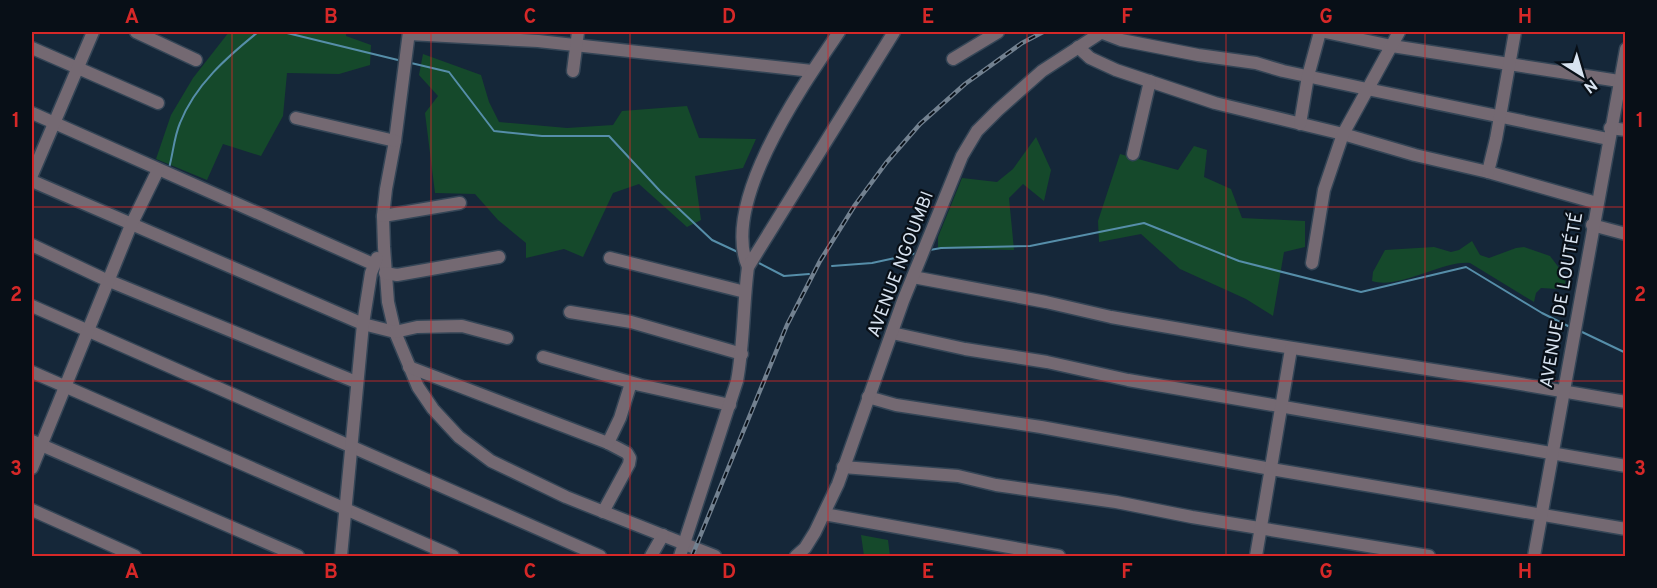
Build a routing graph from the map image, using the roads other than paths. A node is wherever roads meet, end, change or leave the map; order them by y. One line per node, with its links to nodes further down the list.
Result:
1 (93, 32): 20 (street)
2 (136, 32): 18 (street)
3 (578, 32): 12 (street)
4 (839, 32): 22 (street)
5 (894, 32): 54 (street)
6 (998, 32): 17 (street)
7 (1101, 32): 14 (street, AVENUE NGOUMBI); 23 (street)
8 (1322, 32): 13 (street); 23 (street)
9 (1399, 32): 13 (street)
10 (1515, 32): 19 (street)
11 (409, 33): 12 (street); 36 (street)
12 (576, 46): 21 (street); 22 (street)
13 (1392, 46): 19 (street); 26 (street)
14 (1078, 47): 25 (street); 56 (street, AVENUE NGOUMBI)
15 (32, 48): 20 (street)
16 (1626, 50): 24 (street, AVENUE DE LOUTÉTÉ)
17 (953, 59)
18 (196, 60)
19 (1509, 64): 24 (street); 29 (street)
20 (79, 68): 27 (street); 31 (street)
21 (573, 71)
22 (812, 71): 54 (street)
23 (1308, 76): 26 (street); 32 (street)
24 (1622, 77): 35 (street, AVENUE DE LOUTÉTÉ)
25 (1150, 81): 32 (street); 37 (street)
26 (1367, 89): 29 (street); 34 (street)
27 (158, 103)
28 (32, 113): 31 (street)
29 (1499, 115): 35 (street); 39 (street)
30 (296, 118): 36 (street)
31 (55, 124): 38 (street); 40 (street)
32 (1300, 124): 34 (street)
33 (1626, 130): 35 (street)
34 (1343, 134): 39 (street); 52 (street)
35 (1609, 134): 43 (street, AVENUE DE LOUTÉTÉ)
36 (396, 141): 44 (street)
37 (1132, 154)
38 (158, 170): 45 (street); 53 (street)
39 (1488, 172): 43 (street)
40 (32, 175)
41 (32, 181): 45 (street)
42 (460, 203): 44 (street)
43 (1597, 203): 46 (street, AVENUE DE LOUTÉTÉ)
44 (384, 216): 49 (street)
45 (131, 225): 57 (street); 61 (street)
46 (1592, 225): 47 (street); 74 (street, AVENUE DE LOUTÉTÉ)
47 (1626, 234)
48 (32, 244): 57 (street)
49 (384, 247): 53 (street); 55 (street)
50 (499, 257): 55 (street)
51 (610, 258): 58 (street)
52 (1312, 263)
53 (373, 264): 61 (street)
54 (748, 267): 58 (street)
55 (385, 273): 63 (street)
56 (913, 277): 64 (street, AVENUE NGOUMBI); 66 (street)
57 (109, 281): 62 (street); 71 (street)
58 (745, 292): 67 (street)
59 (32, 306): 62 (street)
60 (570, 312): 67 (street)
61 (363, 324): 63 (street); 71 (street)
62 (88, 331): 73 (street); 81 (street)
63 (395, 332): 65 (street); 69 (street)
64 (892, 333): 75 (street, AVENUE NGOUMBI); 78 (street)
65 (507, 338)
66 (1291, 349): 74 (street); 78 (street)
67 (742, 354): 77 (street)
68 (543, 357): 72 (street)
69 (409, 367): 80 (street); 89 (street)
70 (32, 372): 73 (street)
71 (356, 382): 81 (street)
72 (631, 383): 77 (street); 80 (street)
73 (65, 387): 79 (street); 87 (street)
74 (1562, 392): 76 (street); 82 (street, AVENUE DE LOUTÉTÉ)
75 (868, 397): 84 (street, AVENUE NGOUMBI); 86 (street)
76 (1626, 402)
77 (730, 405): 95 (street)
78 (1281, 407): 82 (street); 86 (street)
79 (37, 443): 85 (street); 97 (street)
80 (608, 443): 89 (street)
81 (352, 446): 87 (street); 100 (street)
82 (1552, 453): 83 (street); 91 (street, AVENUE DE LOUTÉTÉ)
83 (1626, 466)
84 (843, 467): 90 (street, AVENUE NGOUMBI); 92 (street)
85 (32, 468)
86 (1271, 470): 91 (street); 92 (street)
87 (345, 509): 98 (street); 99 (street)
88 (32, 510): 96 (street)
89 (603, 512): 94 (street)
90 (824, 514): 103 (street, AVENUE NGOUMBI); 104 (street)
91 (1542, 514): 93 (street); 107 (street, AVENUE DE LOUTÉTÉ)
92 (1261, 528): 105 (street); 106 (street)
93 (1626, 529)
94 (663, 535): 95 (street); 101 (street)
95 (701, 552): 102 (street)
96 (135, 556)
97 (298, 556)
98 (340, 556)
99 (453, 556)
100 (600, 556)
101 (651, 556)
102 (680, 556)
103 (796, 556)
104 (1059, 556)
105 (1256, 556)
106 (1429, 556)
107 (1534, 556)

